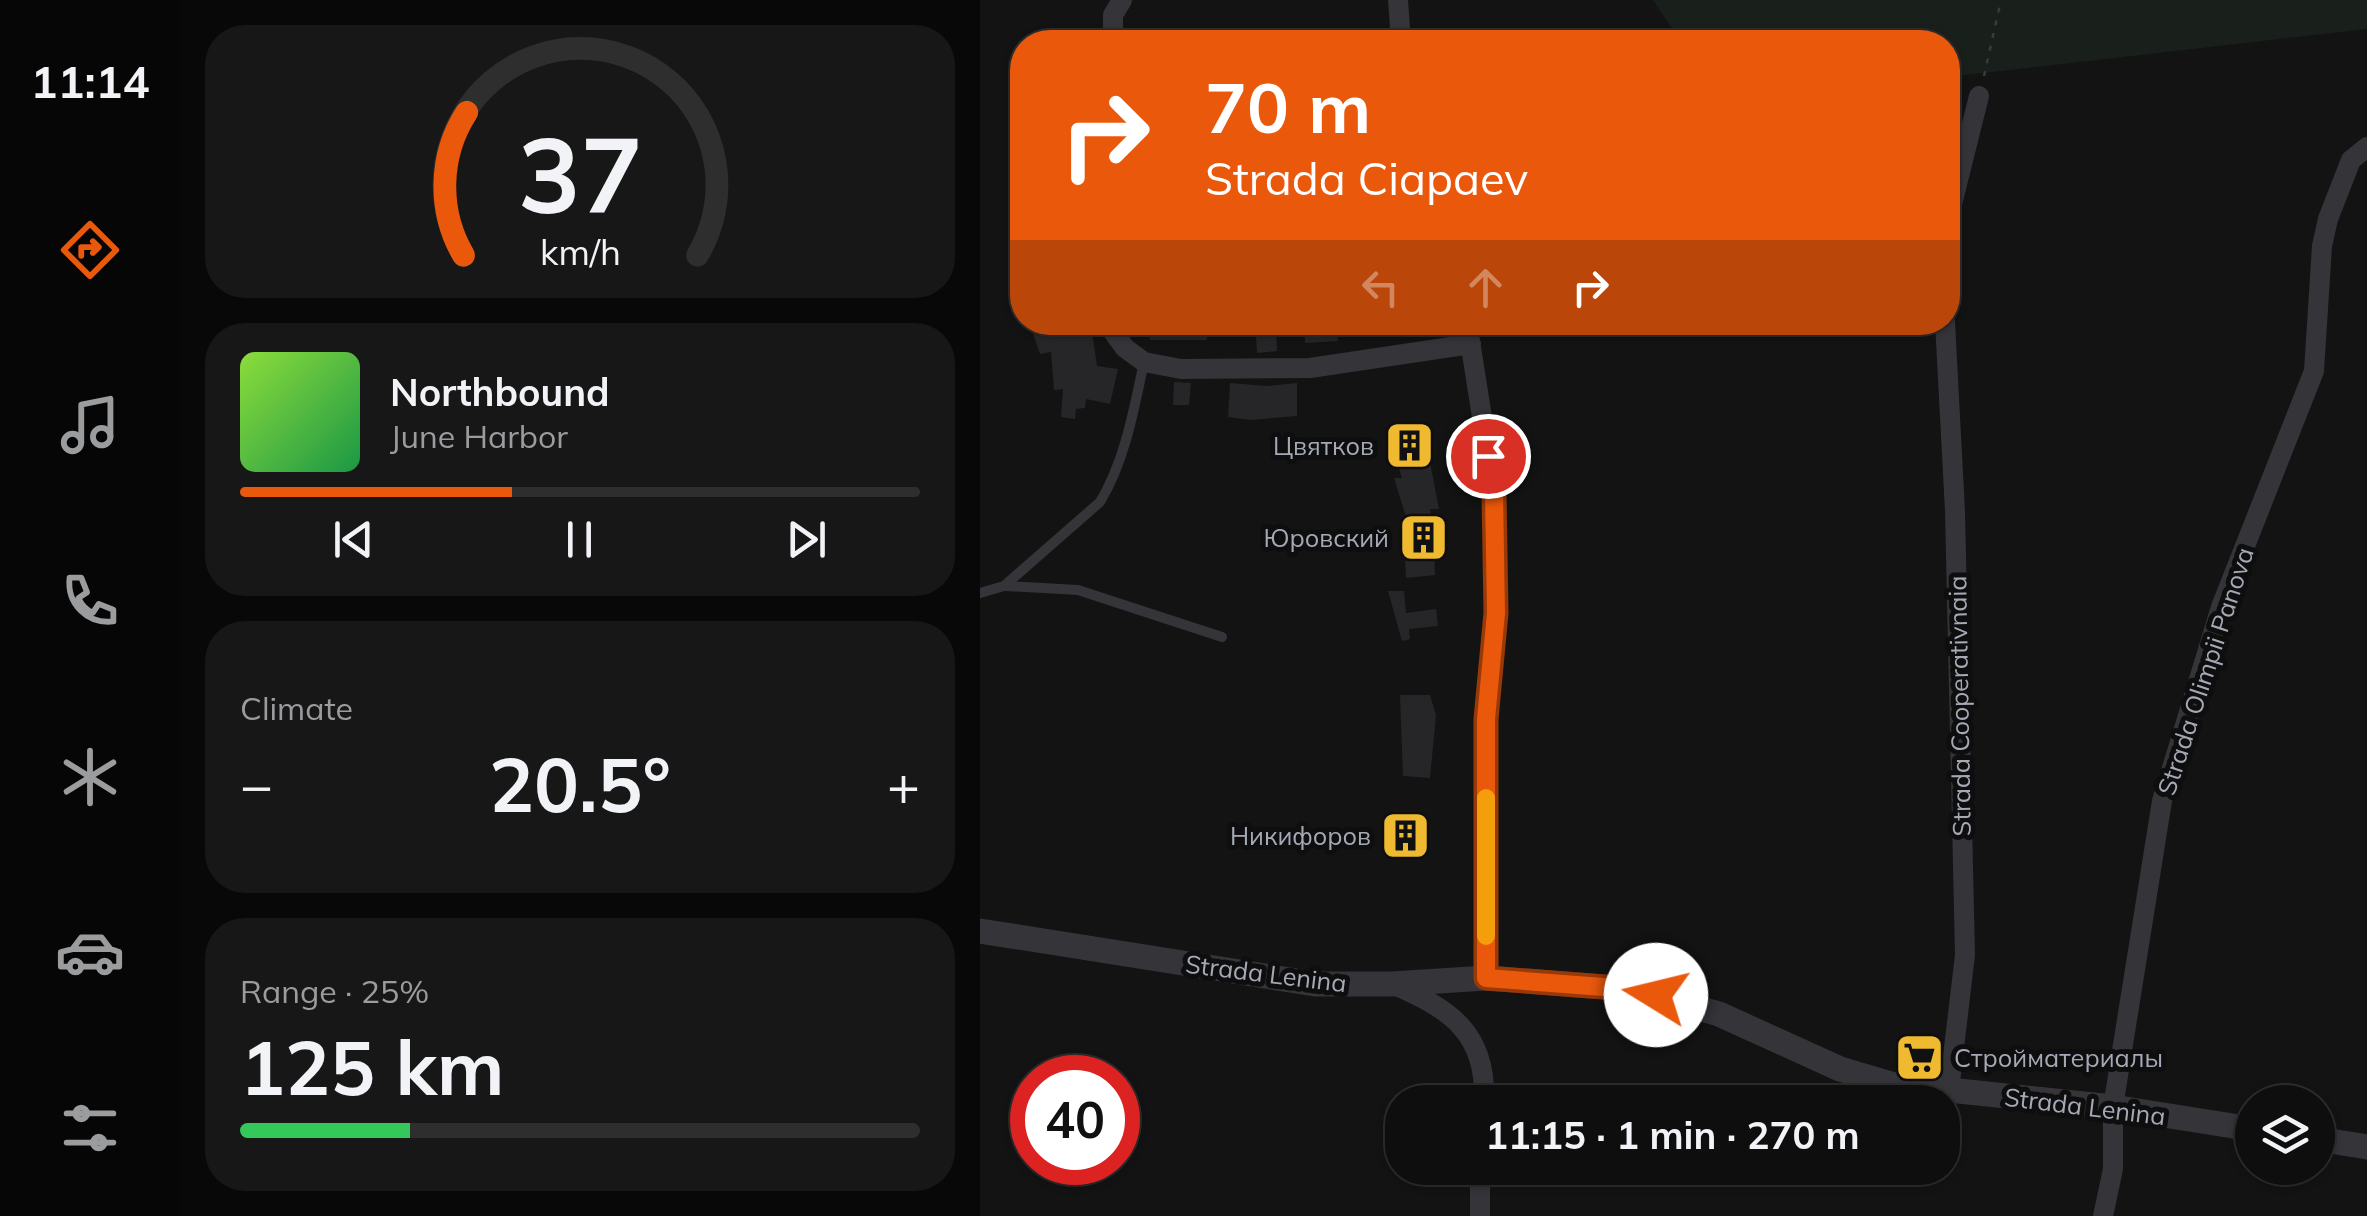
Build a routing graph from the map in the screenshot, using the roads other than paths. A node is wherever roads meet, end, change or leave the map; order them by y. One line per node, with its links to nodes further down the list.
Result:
1 (1398, 0): 2 (street)
2 (1400, 30)
3 (1979, 96): 5 (street)
4 (2367, 147): 21 (street, Strada Olimpii Panova)
5 (1960, 172)
6 (1116, 335): 10 (street)
7 (1470, 335): 9 (street)
8 (1946, 335): 19 (street, Strada Cooperativnaia)
9 (1472, 344): 10 (street); 15 (street)
10 (1144, 362): 11 (lane)
11 (1004, 586): 12 (lane); 13 (lane)
12 (980, 593)
13 (1222, 637)
14 (980, 931): 16 (street, Strada Lenina)
15 (1486, 978): 16 (street, Strada Lenina); 18 (street, Strada Lenina)
16 (1392, 984): 17 (street)
17 (1482, 1085)
18 (1896, 1085)
19 (1950, 1085)
20 (1960, 1091): 21 (street, Strada Lenina)
21 (2112, 1107): 22 (street, Strada Lenina); 27 (street, Strada Olimpii Panova)
22 (2235, 1126)
23 (2335, 1142): 24 (street)
24 (2367, 1147)
25 (1480, 1185): 26 (street)
26 (1480, 1216)
27 (2103, 1216)

